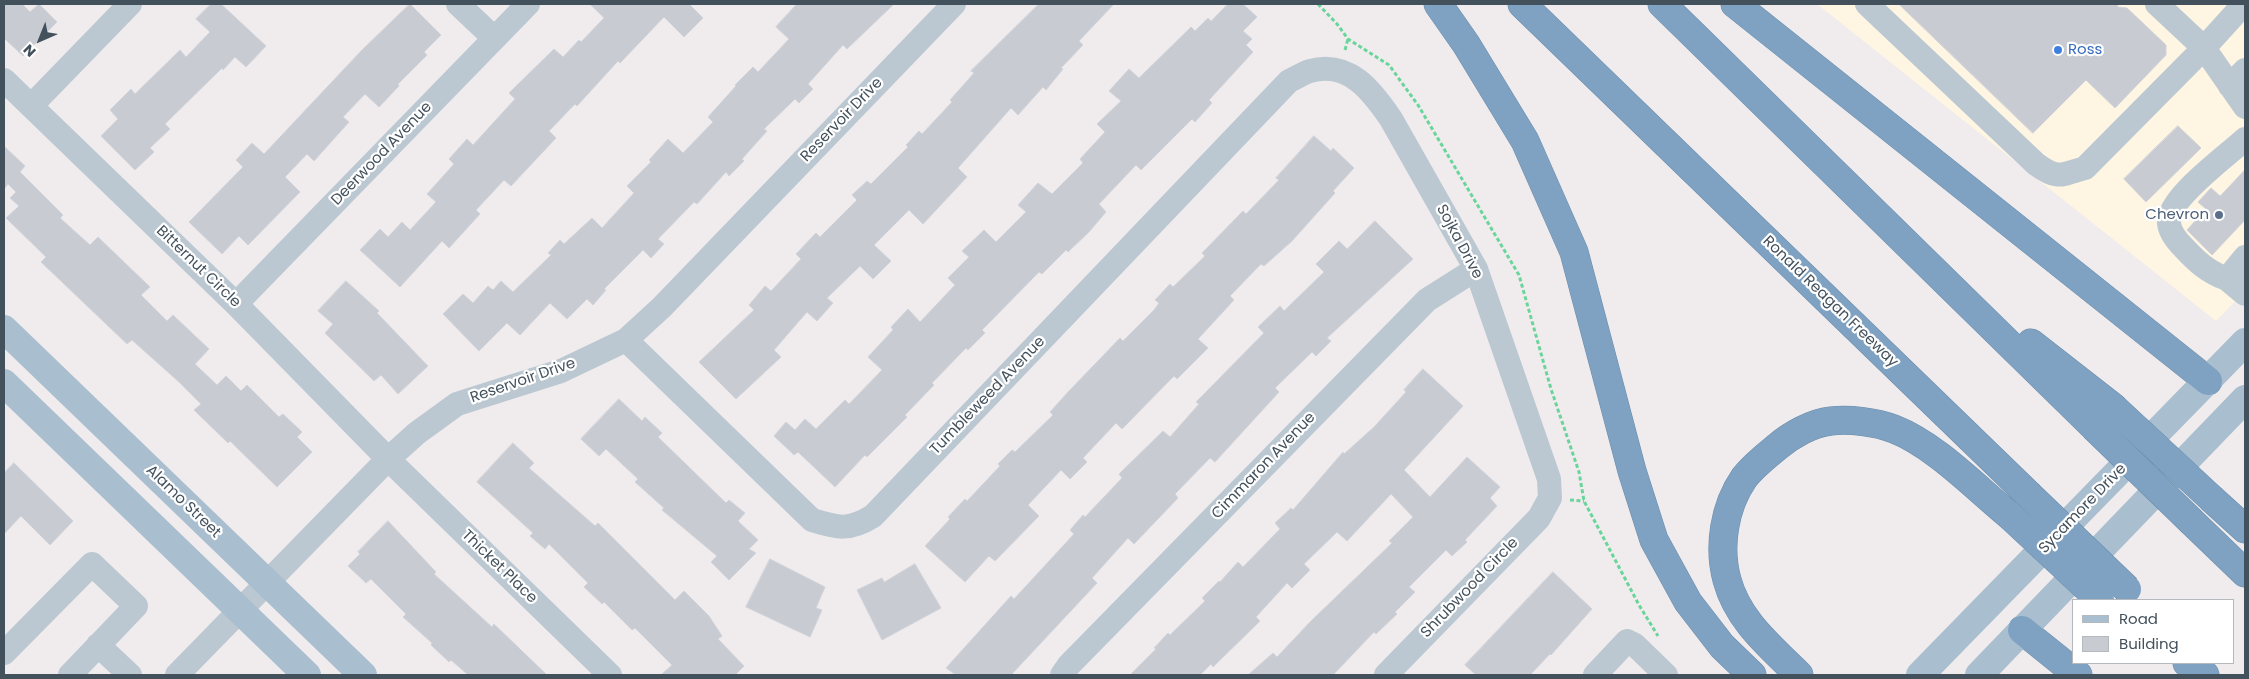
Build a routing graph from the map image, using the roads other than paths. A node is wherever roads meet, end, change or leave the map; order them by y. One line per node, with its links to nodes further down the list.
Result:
1 (130, 4): 17 (street)
2 (458, 4): 12 (street)
3 (528, 4): 12 (street, Deerwood Avenue)
4 (954, 4): 27 (street, Reservoir Drive)
5 (1438, 4): 55 (highway)
6 (1522, 4): 37 (highway, Ronald Reagan Freeway, bridge)
7 (1662, 4): 21 (highway)
8 (1735, 4): 29 (highway)
9 (1867, 4): 13 (street)
10 (2157, 4): 13 (street)
11 (2244, 4): 13 (street)
12 (494, 38): 25 (street, Deerwood Avenue)
13 (2204, 48): 15 (street)
14 (1340, 70): 22 (street, Sojka Drive); 27 (street, Tumbleweed Avenue)
15 (2238, 78): 18 (street)
16 (4, 80): 17 (street, Bitternut Circle)
17 (31, 106): 25 (street, Bitternut Circle)
18 (2245, 107)
19 (2242, 150): 23 (street)
20 (2245, 257): 23 (street)
21 (1933, 268): 34 (highway, bridge); 35 (highway, bridge)
22 (1476, 269): 33 (street, Sojka Drive); 51 (street, Cimmaron Avenue)
23 (2227, 278): 24 (street)
24 (2245, 294)
25 (236, 304): 32 (street, Bitternut Circle)
26 (4, 329): 36 (main road, Alamo Street)
27 (626, 340): 32 (street, Reservoir Drive)
28 (2245, 342): 29 (main road, Sycamore Drive)
29 (2208, 381): 57 (main road, Sycamore Drive)
30 (4, 383): 39 (main road)
31 (2245, 399): 40 (main road)
32 (388, 459): 36 (street, Reservoir Drive); 50 (street, Thicket Place)
33 (1550, 498): 52 (street, Shrubwood Circle)
34 (2245, 529)
35 (2245, 572)
36 (268, 583): 39 (street, Reservoir Drive); 49 (main road, Alamo Street)
37 (2132, 595)
38 (2099, 599): 56 (highway, bridge)
39 (240, 611): 47 (street, Reservoir Drive); 48 (main road)
40 (2022, 630): 58 (main road); 59 (highway)
41 (98, 645): 42 (street); 45 (street); 46 (street)
42 (4, 653)
43 (2188, 664): 60 (highway)
44 (2204, 664): 61 (highway)
45 (70, 675)
46 (130, 675)
47 (177, 675)
48 (307, 675)
49 (363, 675)
50 (610, 675)
51 (1062, 675)
52 (1386, 675)
53 (1595, 675): 54 (street)
54 (1666, 675)
55 (1752, 675)
56 (1799, 675)
57 (1920, 675)
58 (1980, 675)
59 (2078, 675)
60 (2205, 675)
61 (2216, 675)

